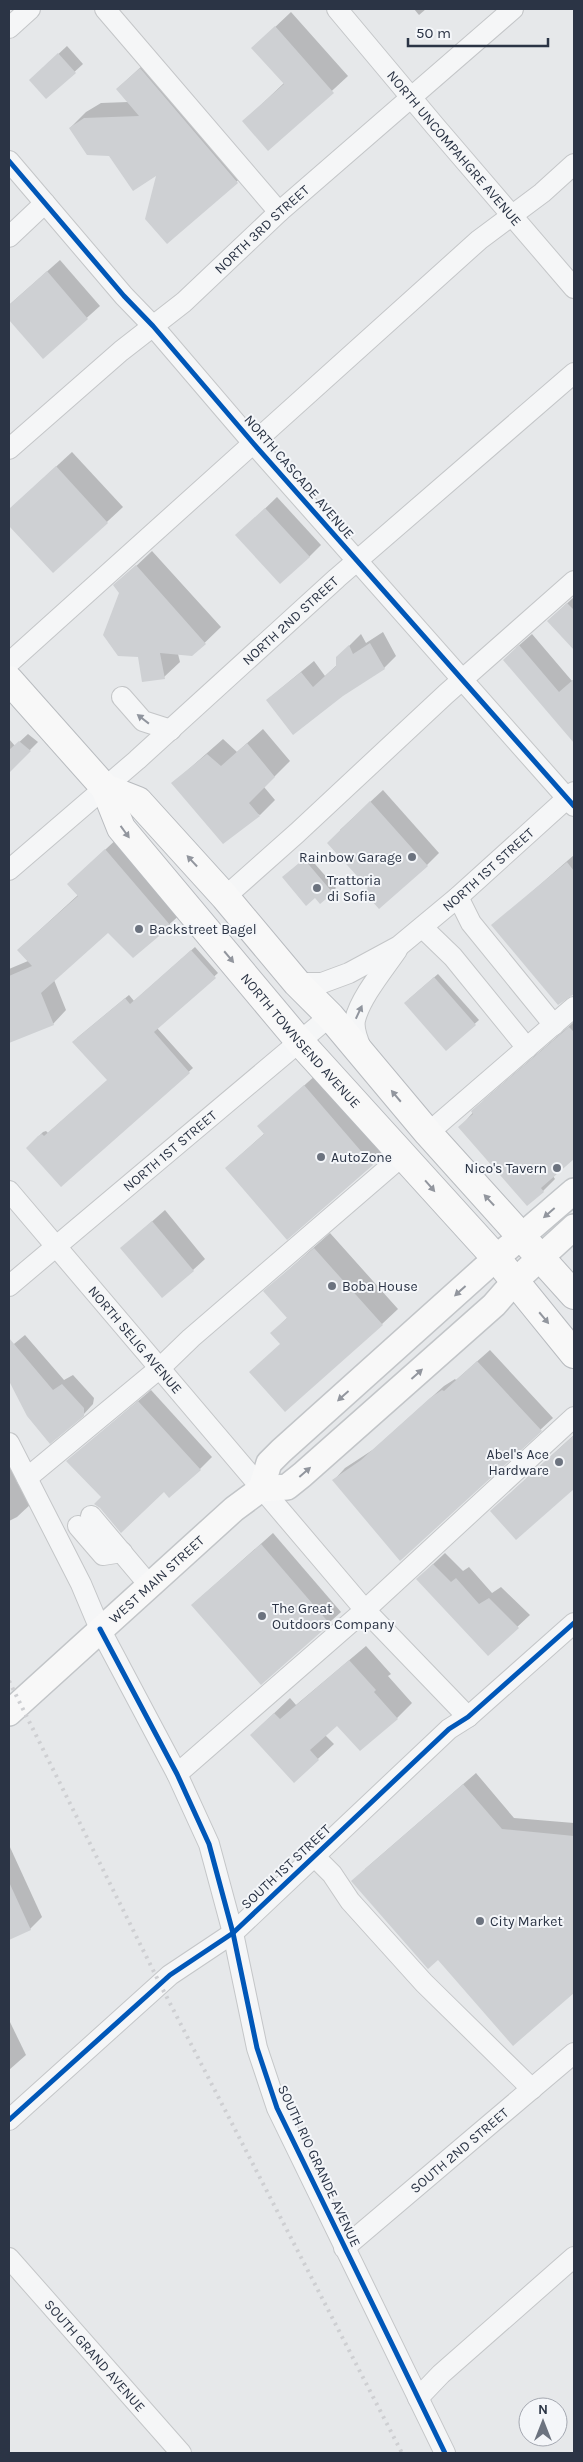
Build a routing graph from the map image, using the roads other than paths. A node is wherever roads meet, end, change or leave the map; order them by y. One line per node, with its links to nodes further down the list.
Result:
1 (30, 9): 5 (street)
2 (105, 9): 10 (street)
3 (338, 9): 6 (street, NORTH UNCOMPAHGRE AVENUE)
4 (513, 9): 6 (street, NORTH 3RD STREET)
5 (9, 28)
6 (412, 97): 10 (street, NORTH 3RD STREET); 11 (street, NORTH UNCOMPAHGRE AVENUE)
7 (9, 161): 9 (street, NORTH CASCADE AVENUE)
8 (574, 164): 11 (street)
9 (45, 203): 12 (street); 14 (street, NORTH CASCADE AVENUE)
10 (279, 212): 14 (street, NORTH 3RD STREET)
11 (512, 217): 13 (street, NORTH UNCOMPAHGRE AVENUE); 16 (street)
12 (9, 237)
13 (574, 288)
14 (153, 326): 16 (street, NORTH CASCADE AVENUE); 17 (street, NORTH 3RD STREET)
15 (574, 373): 18 (street, NORTH 2ND STREET)
16 (253, 443): 18 (street, NORTH CASCADE AVENUE); 20 (street)
17 (9, 449)
18 (358, 561): 22 (street, NORTH CASCADE AVENUE); 24 (street, NORTH 2ND STREET)
19 (574, 582): 22 (street)
20 (9, 662)
21 (9, 680): 25 (highway, NORTH TOWNSEND AVENUE)
22 (462, 680): 26 (street, NORTH CASCADE AVENUE); 28 (street)
23 (122, 696): 24 (street, one-way to 23)
24 (171, 730): 25 (street, NORTH 2ND STREET)
25 (105, 788): 27 (street, NORTH 2ND STREET); 28 (highway, NORTH TOWNSEND AVENUE, one-way to 25); 36 (highway, NORTH TOWNSEND AVENUE, one-way to 36)
26 (572, 799): 29 (street, NORTH 1ST STREET)
27 (9, 870)
28 (225, 896): 32 (highway, NORTH TOWNSEND AVENUE)
29 (458, 897): 30 (street, NORTH 1ST STREET); 35 (street)
30 (423, 928): 31 (street, NORTH 1ST STREET); 37 (street)
31 (399, 946): 32 (street, NORTH 1ST STREET); 38 (street, NORTH 1ST STREET, one-way to 31)
32 (297, 983): 34 (highway, NORTH TOWNSEND AVENUE)
33 (574, 1007): 35 (street)
34 (330, 1016): 36 (street, NORTH 1ST STREET); 38 (highway, NORTH TOWNSEND AVENUE)
35 (554, 1025): 37 (street)
36 (300, 1042): 40 (highway, NORTH TOWNSEND AVENUE); 45 (street, NORTH 1ST STREET)
37 (527, 1048): 39 (street)
38 (365, 1058): 39 (highway, NORTH TOWNSEND AVENUE, one-way to 38)
39 (428, 1133): 44 (highway, NORTH TOWNSEND AVENUE, one-way to 39)
40 (402, 1154): 47 (highway, NORTH TOWNSEND AVENUE, one-way to 47); 52 (street)
41 (9, 1190): 45 (street, NORTH SELIG AVENUE)
42 (574, 1191): 44 (main road, one-way to 44)
43 (574, 1227): 46 (main road)
44 (522, 1235): 46 (highway, NORTH TOWNSEND AVENUE); 47 (main road)
45 (57, 1245): 49 (street, NORTH 1ST STREET); 52 (street, NORTH SELIG AVENUE)
46 (540, 1256): 48 (main road); 50 (highway, NORTH TOWNSEND AVENUE)
47 (496, 1258): 48 (highway, NORTH TOWNSEND AVENUE); 56 (main road, one-way to 56)
48 (515, 1281): 51 (highway, NORTH TOWNSEND AVENUE, one-way to 51); 56 (main road, one-way to 48)
49 (9, 1286)
50 (574, 1295)
51 (574, 1354)
52 (160, 1367): 55 (street); 56 (street, NORTH SELIG AVENUE)
53 (574, 1417): 59 (street)
54 (9, 1443): 55 (street, SOUTH RIO GRANDE AVENUE)
55 (28, 1478): 57 (street, SOUTH RIO GRANDE AVENUE)
56 (261, 1489): 58 (main road, WEST MAIN STREET); 59 (street, NORTH SELIG AVENUE)
57 (56, 1535): 58 (street); 61 (street, SOUTH RIO GRANDE AVENUE)
58 (150, 1586): 61 (main road, WEST MAIN STREET)
59 (365, 1610): 63 (street, NORTH SELIG AVENUE); 64 (street)
60 (574, 1623): 63 (street, SOUTH 1ST STREET)
61 (100, 1629): 62 (main road, WEST MAIN STREET); 64 (street, SOUTH RIO GRANDE AVENUE)
62 (9, 1712)
63 (468, 1717): 65 (street, SOUTH 1ST STREET)
64 (177, 1774): 66 (street, SOUTH RIO GRANDE AVENUE)
65 (314, 1856): 66 (street, SOUTH 1ST STREET); 68 (street)
66 (233, 1932): 69 (street, SOUTH 1ST STREET); 70 (street, SOUTH RIO GRANDE AVENUE)
67 (574, 2053): 68 (street, SOUTH 2ND STREET)
68 (532, 2089): 70 (street, SOUTH 2ND STREET)
69 (10, 2117)
70 (344, 2248): 73 (street, SOUTH RIO GRANDE AVENUE)
71 (574, 2257): 73 (street)
72 (9, 2258): 74 (street, SOUTH GRAND AVENUE)
73 (418, 2398): 75 (street, SOUTH RIO GRANDE AVENUE)
74 (181, 2453)
75 (445, 2453)

